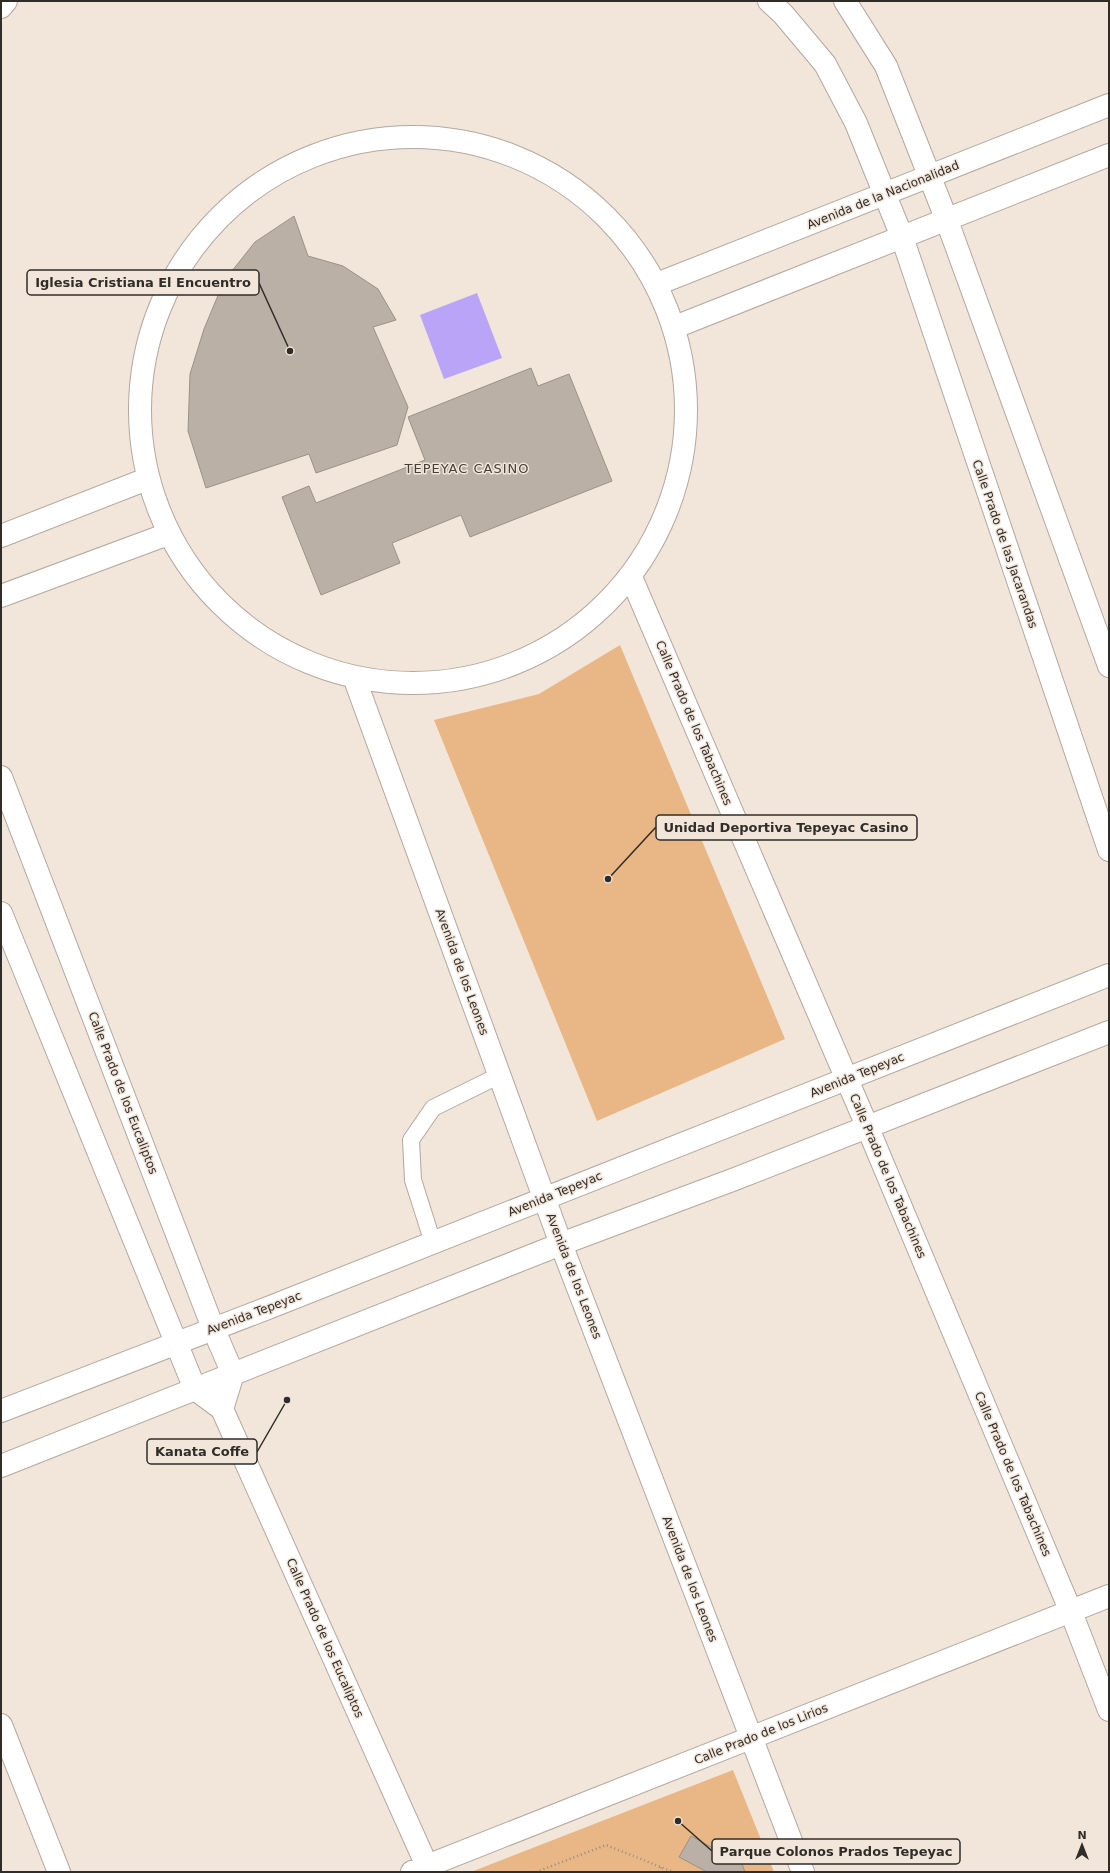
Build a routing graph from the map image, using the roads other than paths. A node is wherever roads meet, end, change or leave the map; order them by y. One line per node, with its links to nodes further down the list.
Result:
1 (6, 1): 4 (street)
2 (769, 1): 8 (street, Calle Prado de las Jacarandas)
3 (845, 1): 7 (street)
4 (1, 7)
5 (1109, 106): 7 (street, Avenida de la Nacionalidad)
6 (1109, 155): 9 (street)
7 (929, 176): 8 (street, Avenida de la Nacionalidad); 9 (street)
8 (885, 194): 10 (street, Calle Prado de las Jacarandas); 11 (street, Avenida de la Nacionalidad)
9 (946, 218): 10 (street); 18 (street)
10 (902, 237): 12 (street); 21 (street, Calle Prado de las Jacarandas)
11 (656, 284): 12 (street); 13 (street)
12 (675, 327): 16 (street)
13 (147, 479): 14 (street); 15 (street)
14 (168, 534): 17 (street); 19 (street)
15 (1, 536)
16 (631, 577): 19 (street); 26 (street, Calle Prado de los Tabachines)
17 (1, 596)
18 (1109, 666)
19 (354, 677): 25 (street, Avenida de los Leones)
20 (1, 776): 31 (street, Calle Prado de los Eucaliptos)
21 (1109, 850)
22 (1, 913): 32 (street)
23 (1109, 975): 26 (street, Avenida Tepeyac)
24 (1109, 1032): 27 (street)
25 (500, 1075): 28 (street, Avenida de los Leones); 29 (lane)
26 (847, 1078): 27 (street, Calle Prado de los Tabachines); 28 (street, Avenida Tepeyac)
27 (867, 1126): 30 (street); 39 (street, Calle Prado de los Tabachines)
28 (545, 1198): 29 (street, Avenida Tepeyac); 30 (street, Avenida de los Leones)
29 (433, 1243): 31 (street, Avenida Tepeyac)
30 (561, 1244): 33 (street); 42 (street, Avenida de los Leones)
31 (213, 1328): 32 (street, Avenida Tepeyac); 33 (street, Calle Prado de los Eucaliptos)
32 (177, 1343): 34 (street); 36 (street, Avenida Tepeyac)
33 (233, 1374): 34 (street); 35 (street)
34 (195, 1389): 35 (street, Calle Prado de los Eucaliptos); 37 (street)
35 (222, 1410): 43 (street, Calle Prado de los Eucaliptos)
36 (1, 1411)
37 (1, 1466)
38 (1109, 1596): 39 (street, Calle Prado de los Lirios)
39 (1071, 1612): 40 (street, Calle Prado de los Tabachines); 42 (street, Calle Prado de los Lirios)
40 (1109, 1710)
41 (1, 1725): 44 (street)
42 (751, 1738): 43 (street, Calle Prado de los Lirios); 45 (street, Avenida de los Leones)
43 (420, 1869)
44 (59, 1872)
45 (803, 1872)

